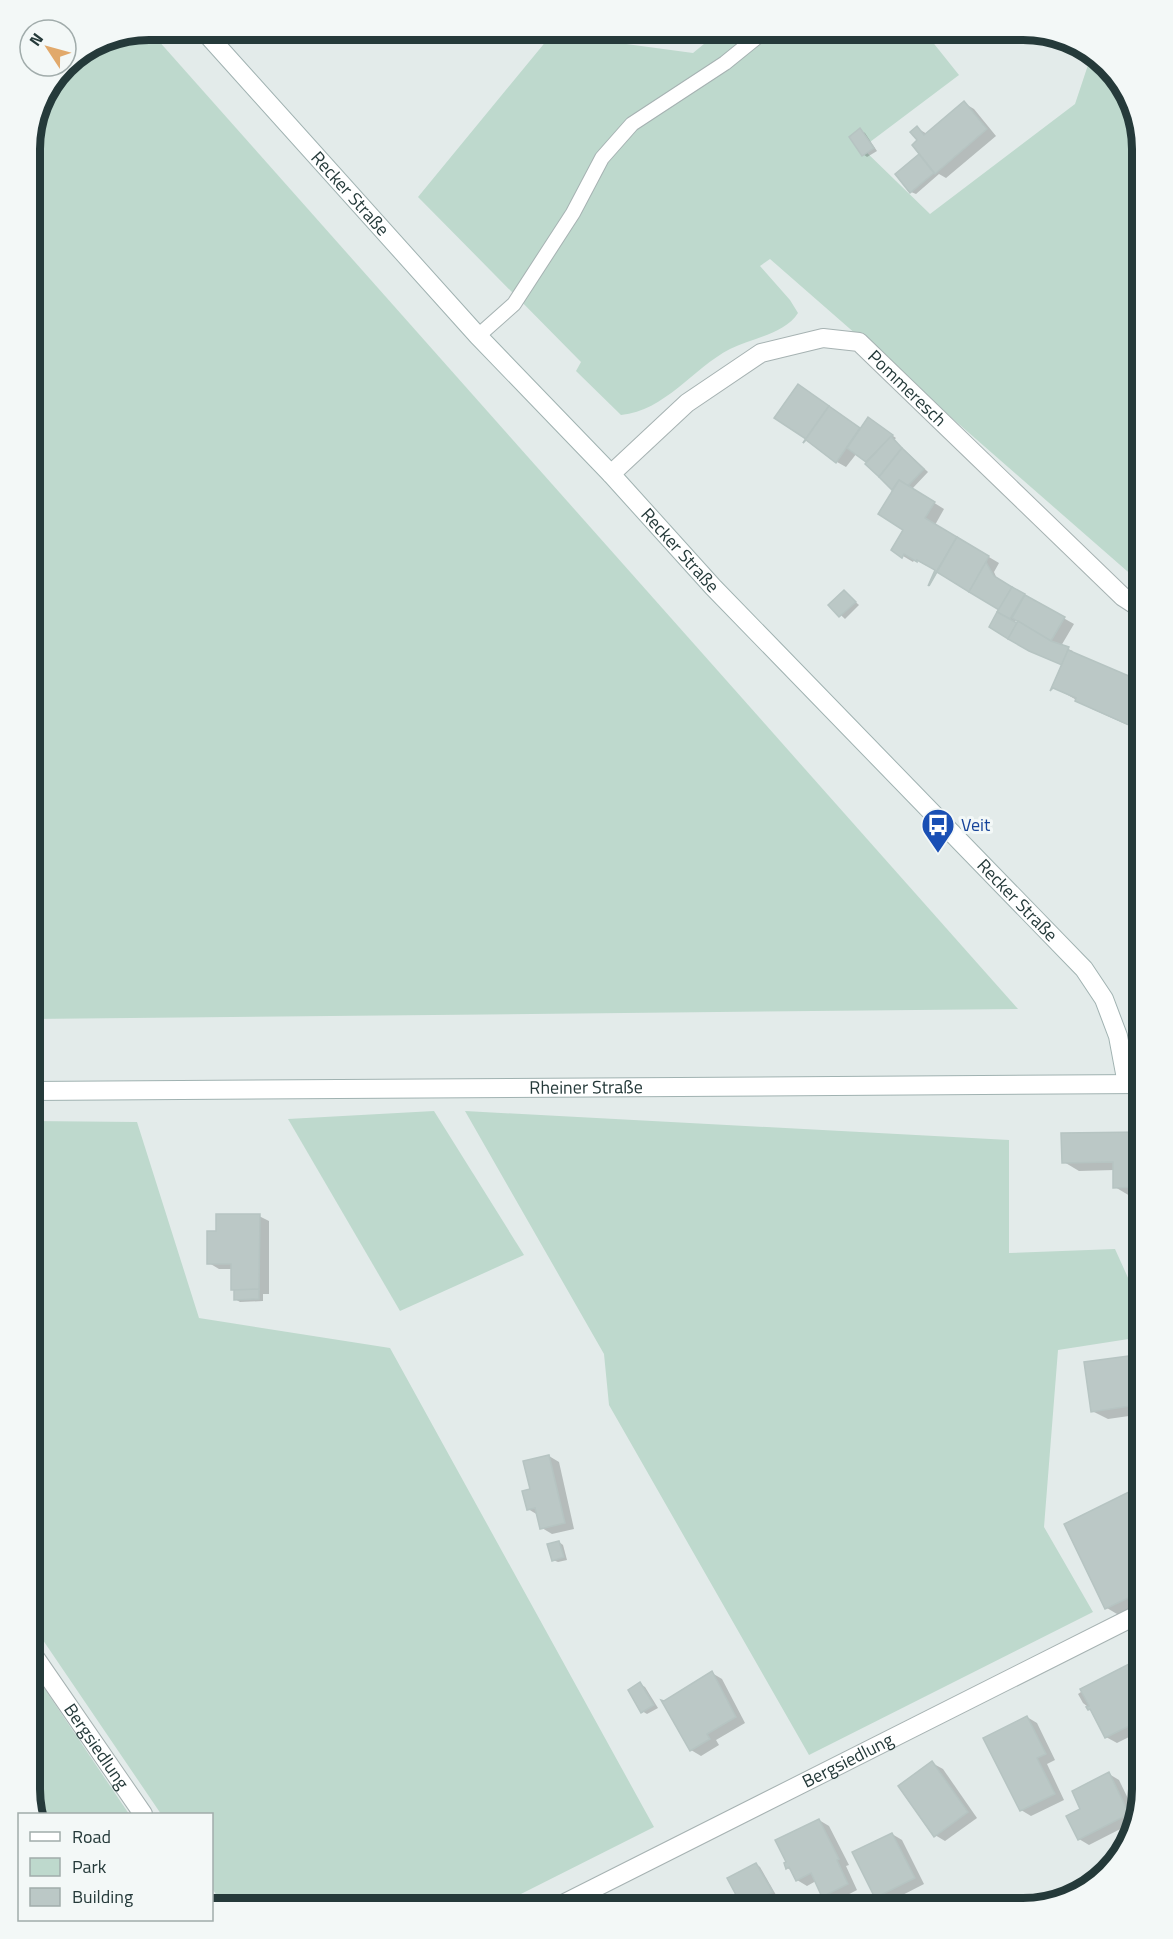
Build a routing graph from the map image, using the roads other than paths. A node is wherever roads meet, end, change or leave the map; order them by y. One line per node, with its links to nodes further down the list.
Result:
1 (212, 40): 3 (main road, Recker Straße)
2 (753, 41): 3 (lane)
3 (478, 336): 4 (main road, Recker Straße)
4 (611, 474): 5 (main road, Pommeresch); 6 (main road, Recker Straße)
5 (1132, 603)
6 (1132, 1076)
7 (1132, 1084): 8 (main road, Rheiner Straße)
8 (40, 1091)
9 (1132, 1618): 12 (main road, Bergsiedlung)
10 (40, 1665): 11 (main road, Bergsiedlung)
11 (142, 1813)
12 (575, 1898)

